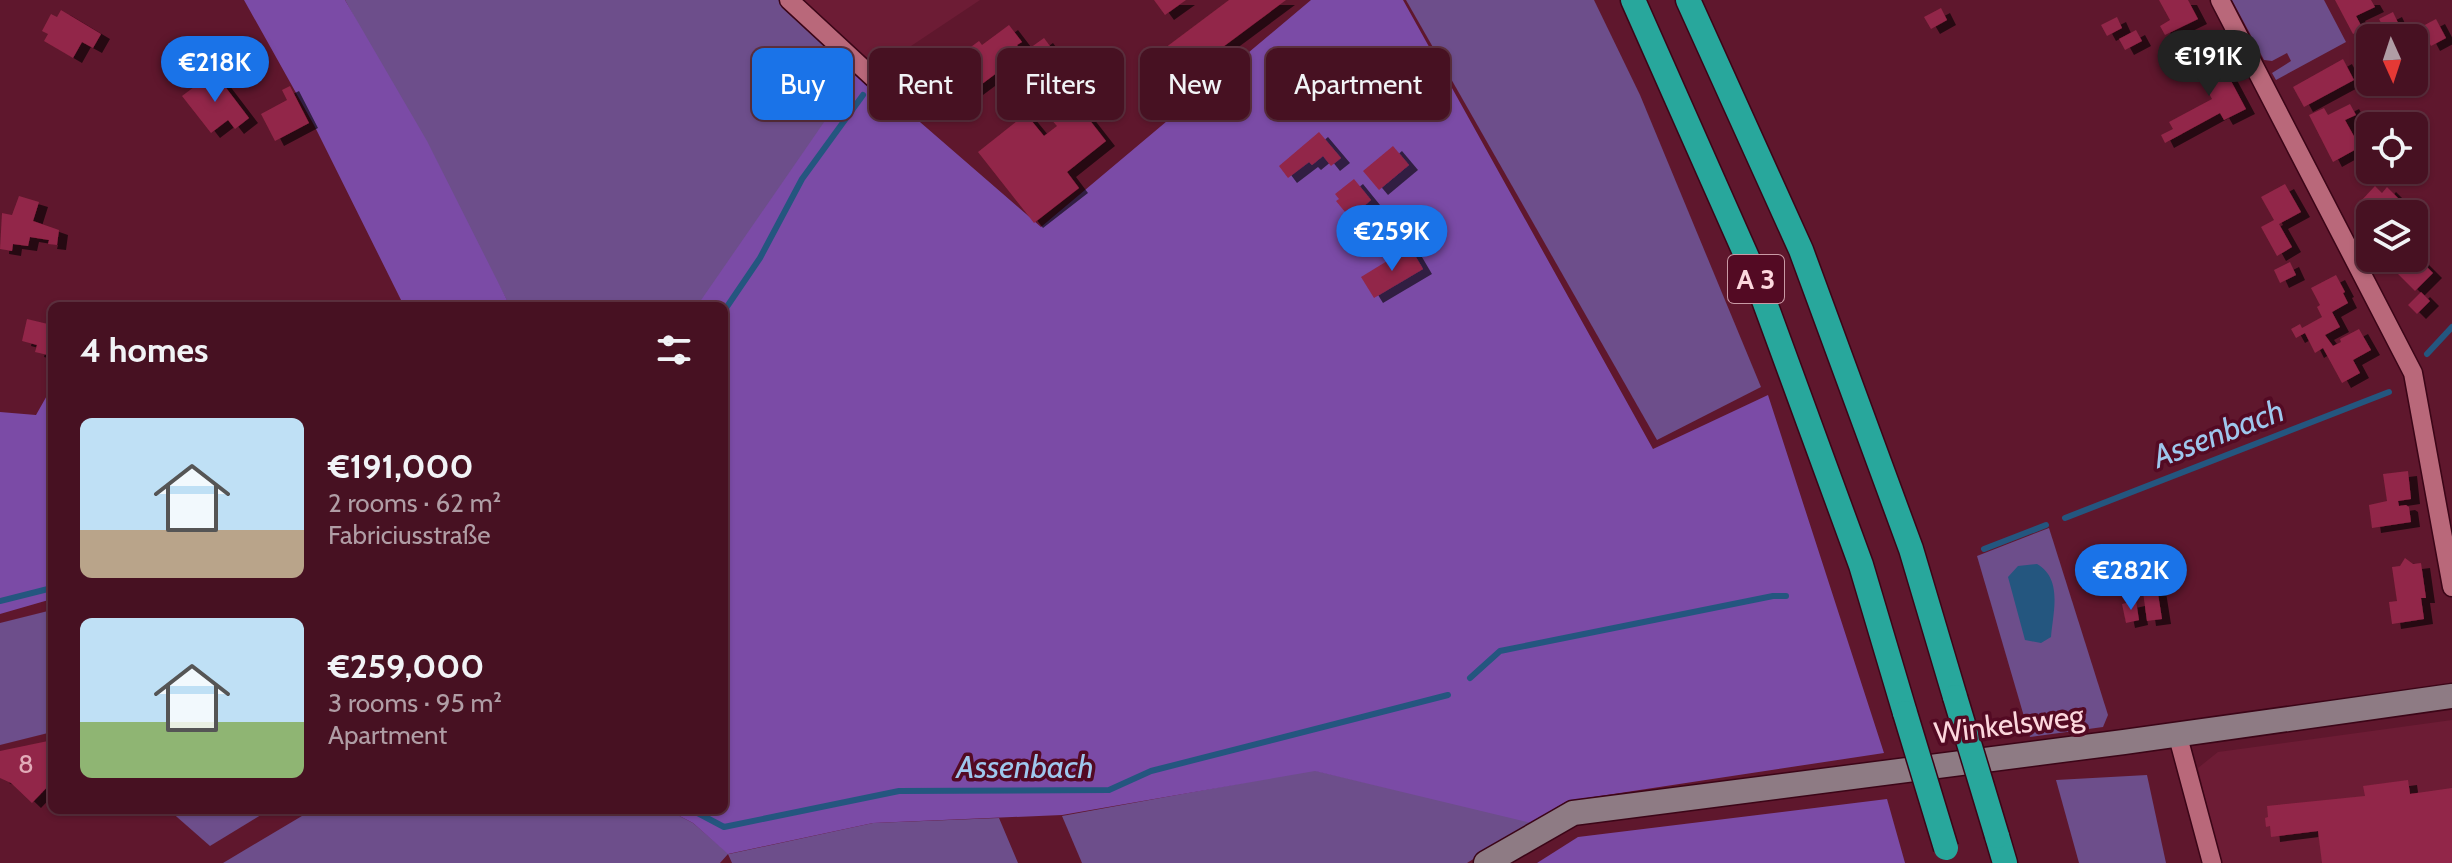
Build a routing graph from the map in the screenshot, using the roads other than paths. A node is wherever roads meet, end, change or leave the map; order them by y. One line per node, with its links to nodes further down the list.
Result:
1 (789, 0): 5 (street)
2 (1633, 0): 10 (highway, A 3, bridge)
3 (1688, 0): 12 (highway, A 3, bridge)
4 (2220, 0): 6 (street)
5 (869, 74)
6 (2443, 495): 7 (street)
7 (2452, 587)
8 (2452, 696): 9 (street, Winkelsweg)
9 (2177, 733): 11 (street, Winkelsweg); 13 (street)
10 (1948, 855)
11 (1486, 863)
12 (2005, 863)
13 (2212, 863)

